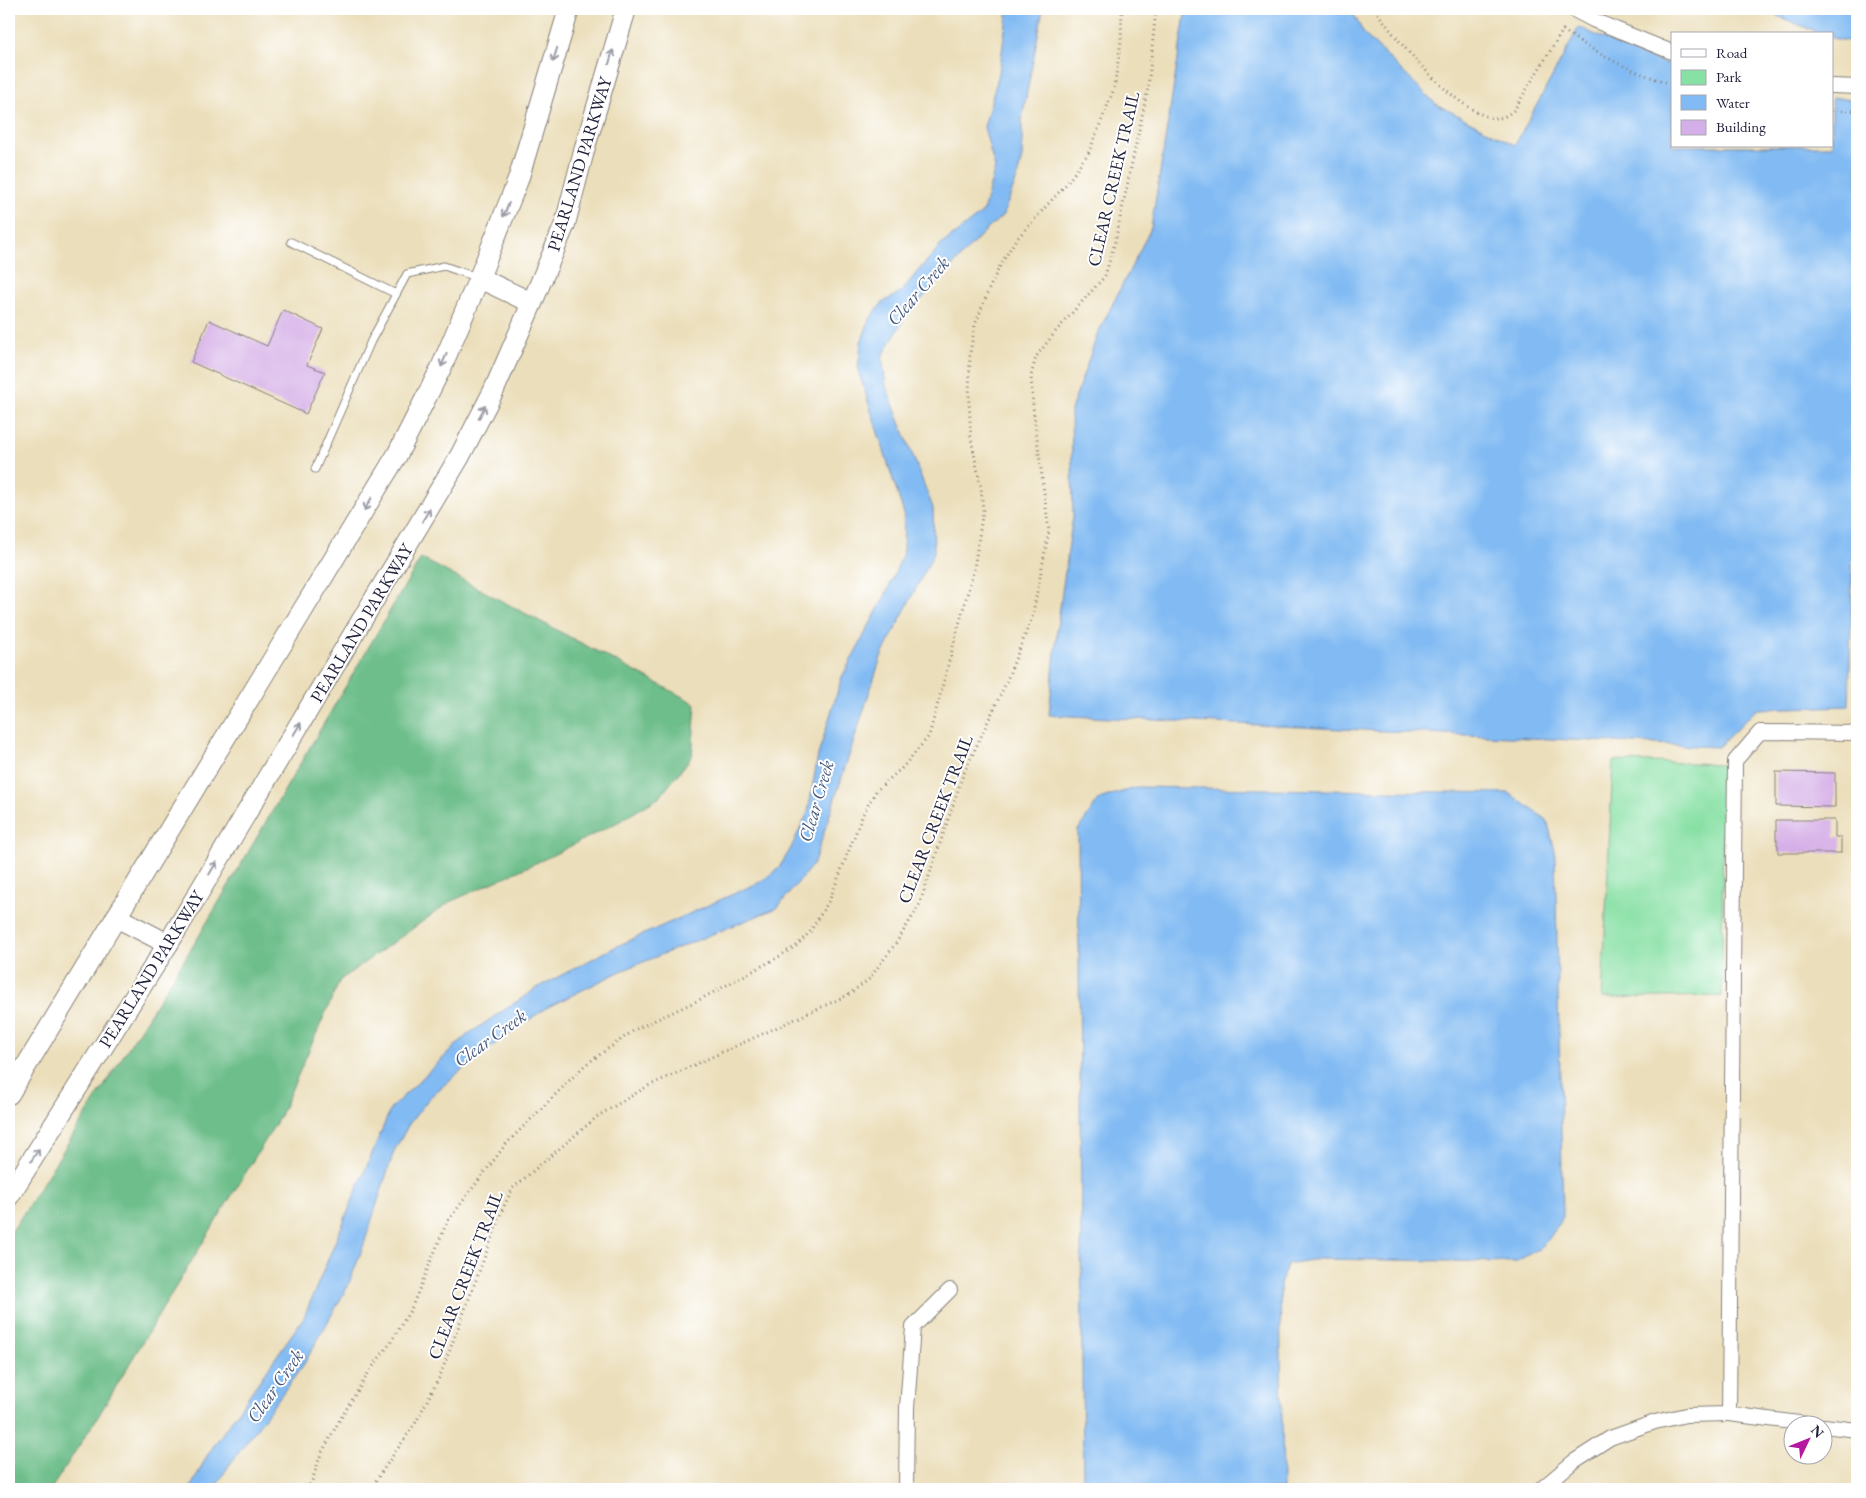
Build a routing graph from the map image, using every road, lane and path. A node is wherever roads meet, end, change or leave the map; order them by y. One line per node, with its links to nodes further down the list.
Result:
1 (569, 9): 14 (main road, one-way to 14)
2 (626, 9): 16 (main road, PEARLAND PARKWAY, one-way to 2)
3 (1122, 9): 28 (path)
4 (1156, 9): 29 (path, CLEAR CREEK TRAIL)
5 (1375, 9): 8 (path)
6 (1572, 9): 7 (street)
7 (1671, 52)
8 (1671, 84)
9 (1834, 86): 10 (street)
10 (1857, 87)
11 (1834, 110): 12 (path)
12 (1857, 111)
13 (291, 242): 15 (lane)
14 (479, 278): 15 (lane); 16 (main road); 19 (main road, one-way to 19)
15 (396, 294): 17 (lane)
16 (532, 303): 20 (main road, PEARLAND PARKWAY, one-way to 16)
17 (315, 469)
18 (1857, 733): 24 (street)
19 (116, 916): 20 (main road); 21 (main road)
20 (168, 944): 22 (main road, PEARLAND PARKWAY, one-way to 20)
21 (9, 1094)
22 (9, 1196)
23 (950, 1290): 30 (street)
24 (1729, 1414): 25 (street); 31 (street)
25 (1784, 1421)
26 (1834, 1427): 27 (street)
27 (1857, 1430)
28 (307, 1489)
29 (370, 1489)
30 (906, 1489)
31 (1541, 1489)

